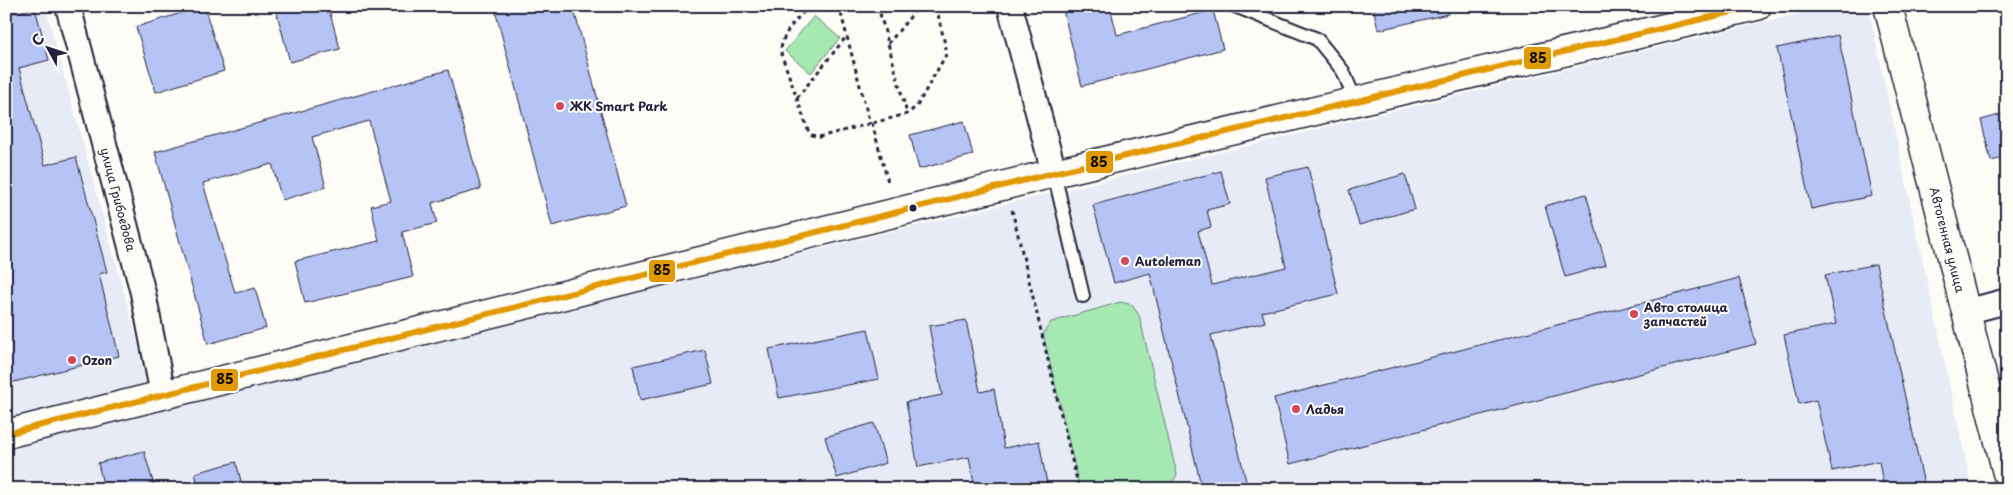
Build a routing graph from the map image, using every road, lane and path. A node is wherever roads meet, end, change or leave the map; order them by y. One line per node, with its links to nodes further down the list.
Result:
1 (68, 6): 24 (street, улица Грибоедова)
2 (810, 6): 14 (path)
3 (839, 6): 12 (path)
4 (878, 6): 13 (path)
5 (919, 6): 13 (path)
6 (936, 6): 16 (path)
7 (1010, 6): 18 (street)
8 (1235, 6): 11 (lane)
9 (1757, 6): 15 (street)
10 (1888, 6): 23 (street, Автогенная улица)
11 (1245, 9): 15 (lane)
12 (847, 37): 14 (path); 17 (path)
13 (888, 44): 16 (path)
14 (797, 98): 17 (path)
15 (1356, 102): 18 (street)
16 (906, 114): 17 (path)
17 (871, 124): 19 (path)
18 (1054, 173): 20 (street); 21 (lane)
19 (888, 182)
20 (1006, 185): 24 (street); 27 (path)
21 (1084, 296)
22 (2007, 301): 23 (street)
23 (1965, 312): 26 (street, Автогенная улица)
24 (163, 395): 25 (street)
25 (6, 434)
26 (2007, 473)
27 (1079, 489)

